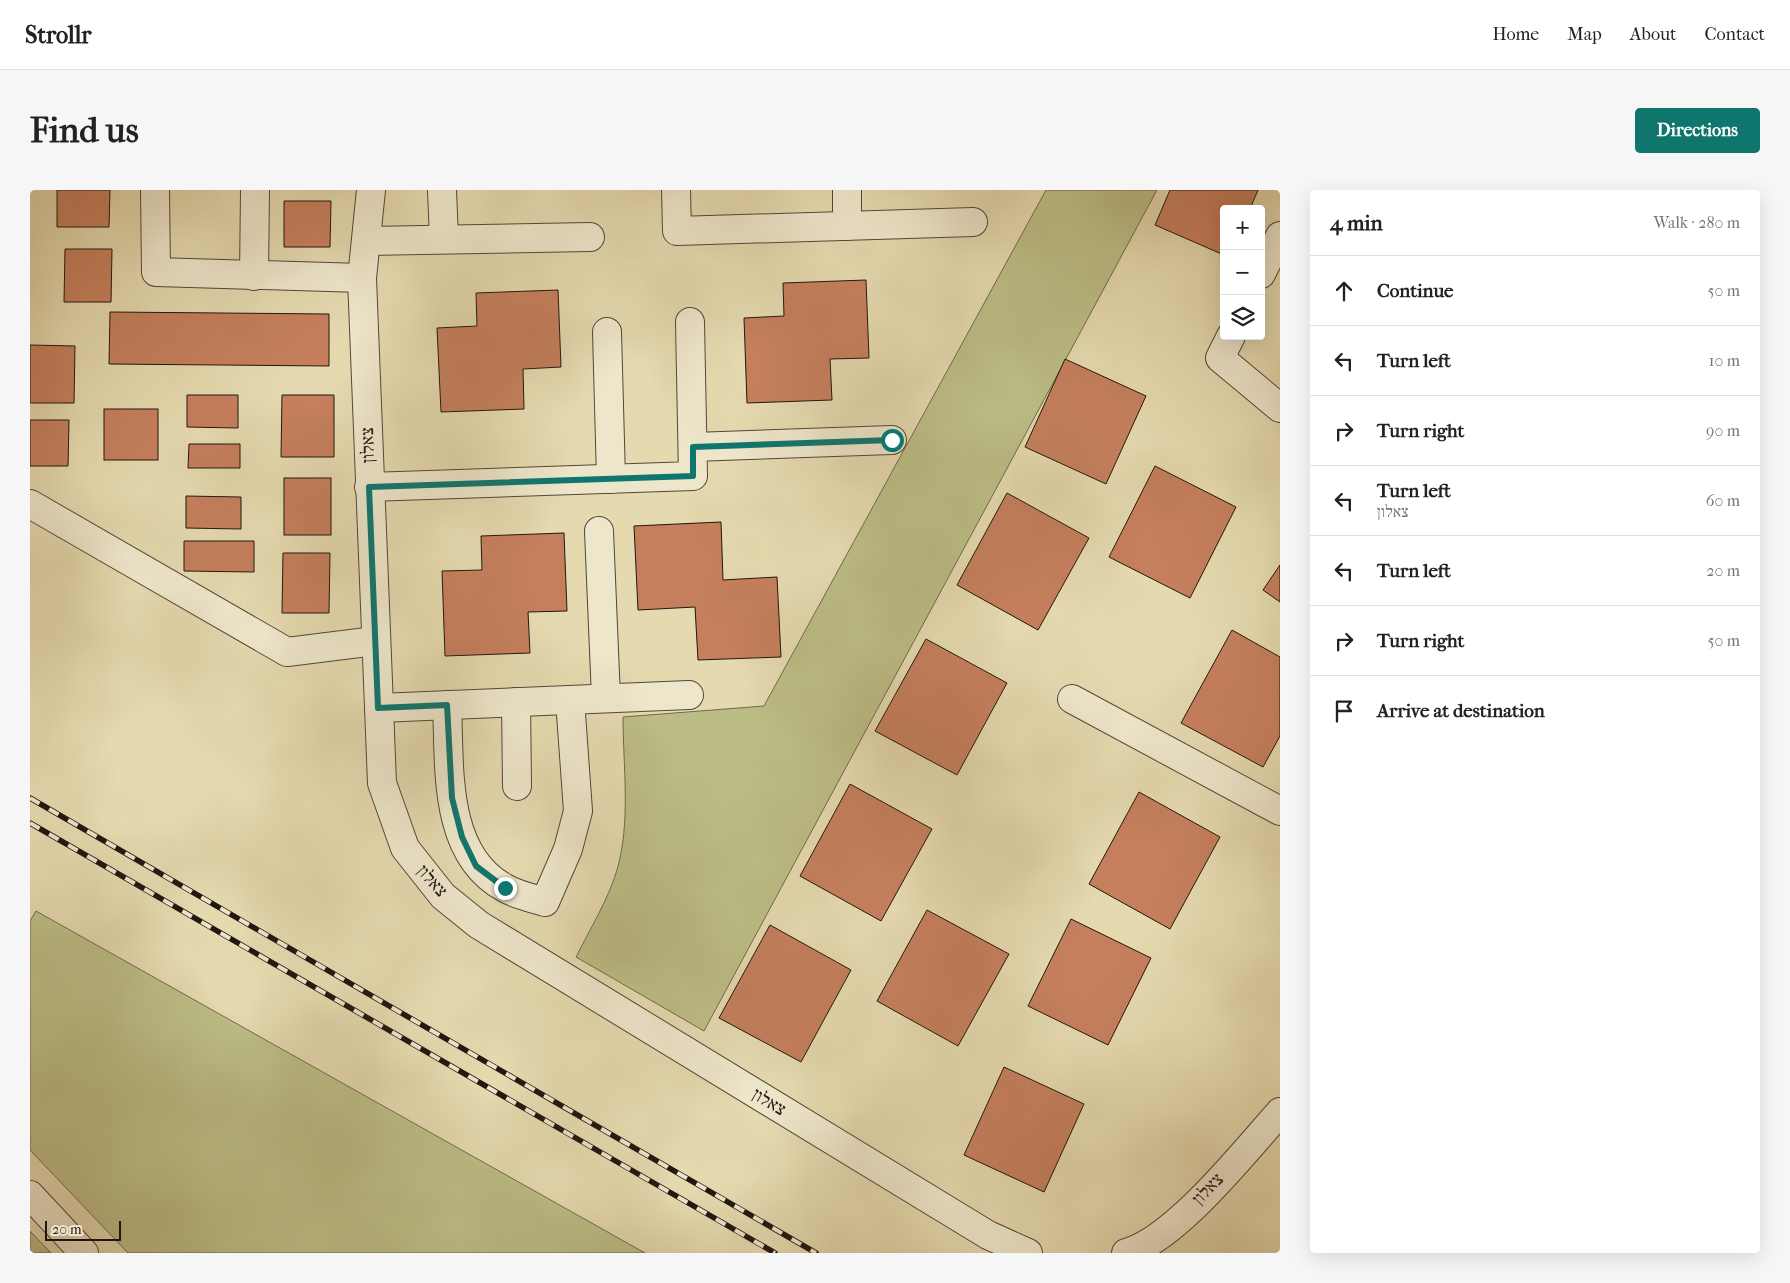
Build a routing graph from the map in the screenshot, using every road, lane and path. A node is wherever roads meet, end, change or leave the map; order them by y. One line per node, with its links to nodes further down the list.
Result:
1 (155, 190): 14 (street)
2 (255, 190): 14 (street)
3 (371, 190): 12 (street, צאלון)
4 (442, 190): 11 (street)
5 (676, 190): 8 (street)
6 (847, 190): 8 (street)
7 (973, 222): 8 (street)
8 (848, 226)
9 (1280, 236): 13 (street)
10 (590, 237): 11 (street)
11 (444, 240): 12 (street)
12 (366, 241): 15 (street, צאלון)
13 (1265, 266)
14 (254, 276): 15 (street)
15 (362, 278): 23 (street, צאלון)
16 (690, 322): 21 (street)
17 (607, 332): 22 (street)
18 (1229, 340): 19 (street)
19 (1280, 408)
20 (892, 440): 21 (street)
21 (693, 447): 22 (street)
22 (611, 479): 23 (street)
23 (369, 487): 26 (street, צאלון)
24 (30, 504): 26 (street)
25 (599, 531): 28 (street)
26 (375, 641): 33 (street, צאלון)
27 (689, 695): 28 (street)
28 (606, 698): 30 (street)
29 (1072, 699): 35 (street)
30 (570, 700): 31 (street); 32 (street)
31 (516, 702): 32 (street); 34 (street)
32 (447, 705): 33 (street)
33 (378, 708): 39 (street, צאלון)
34 (517, 786)
35 (1280, 810)
36 (1280, 1112): 40 (street, צאלון)
37 (30, 1195): 38 (street)
38 (84, 1253)
39 (1028, 1253)
40 (1126, 1253)

